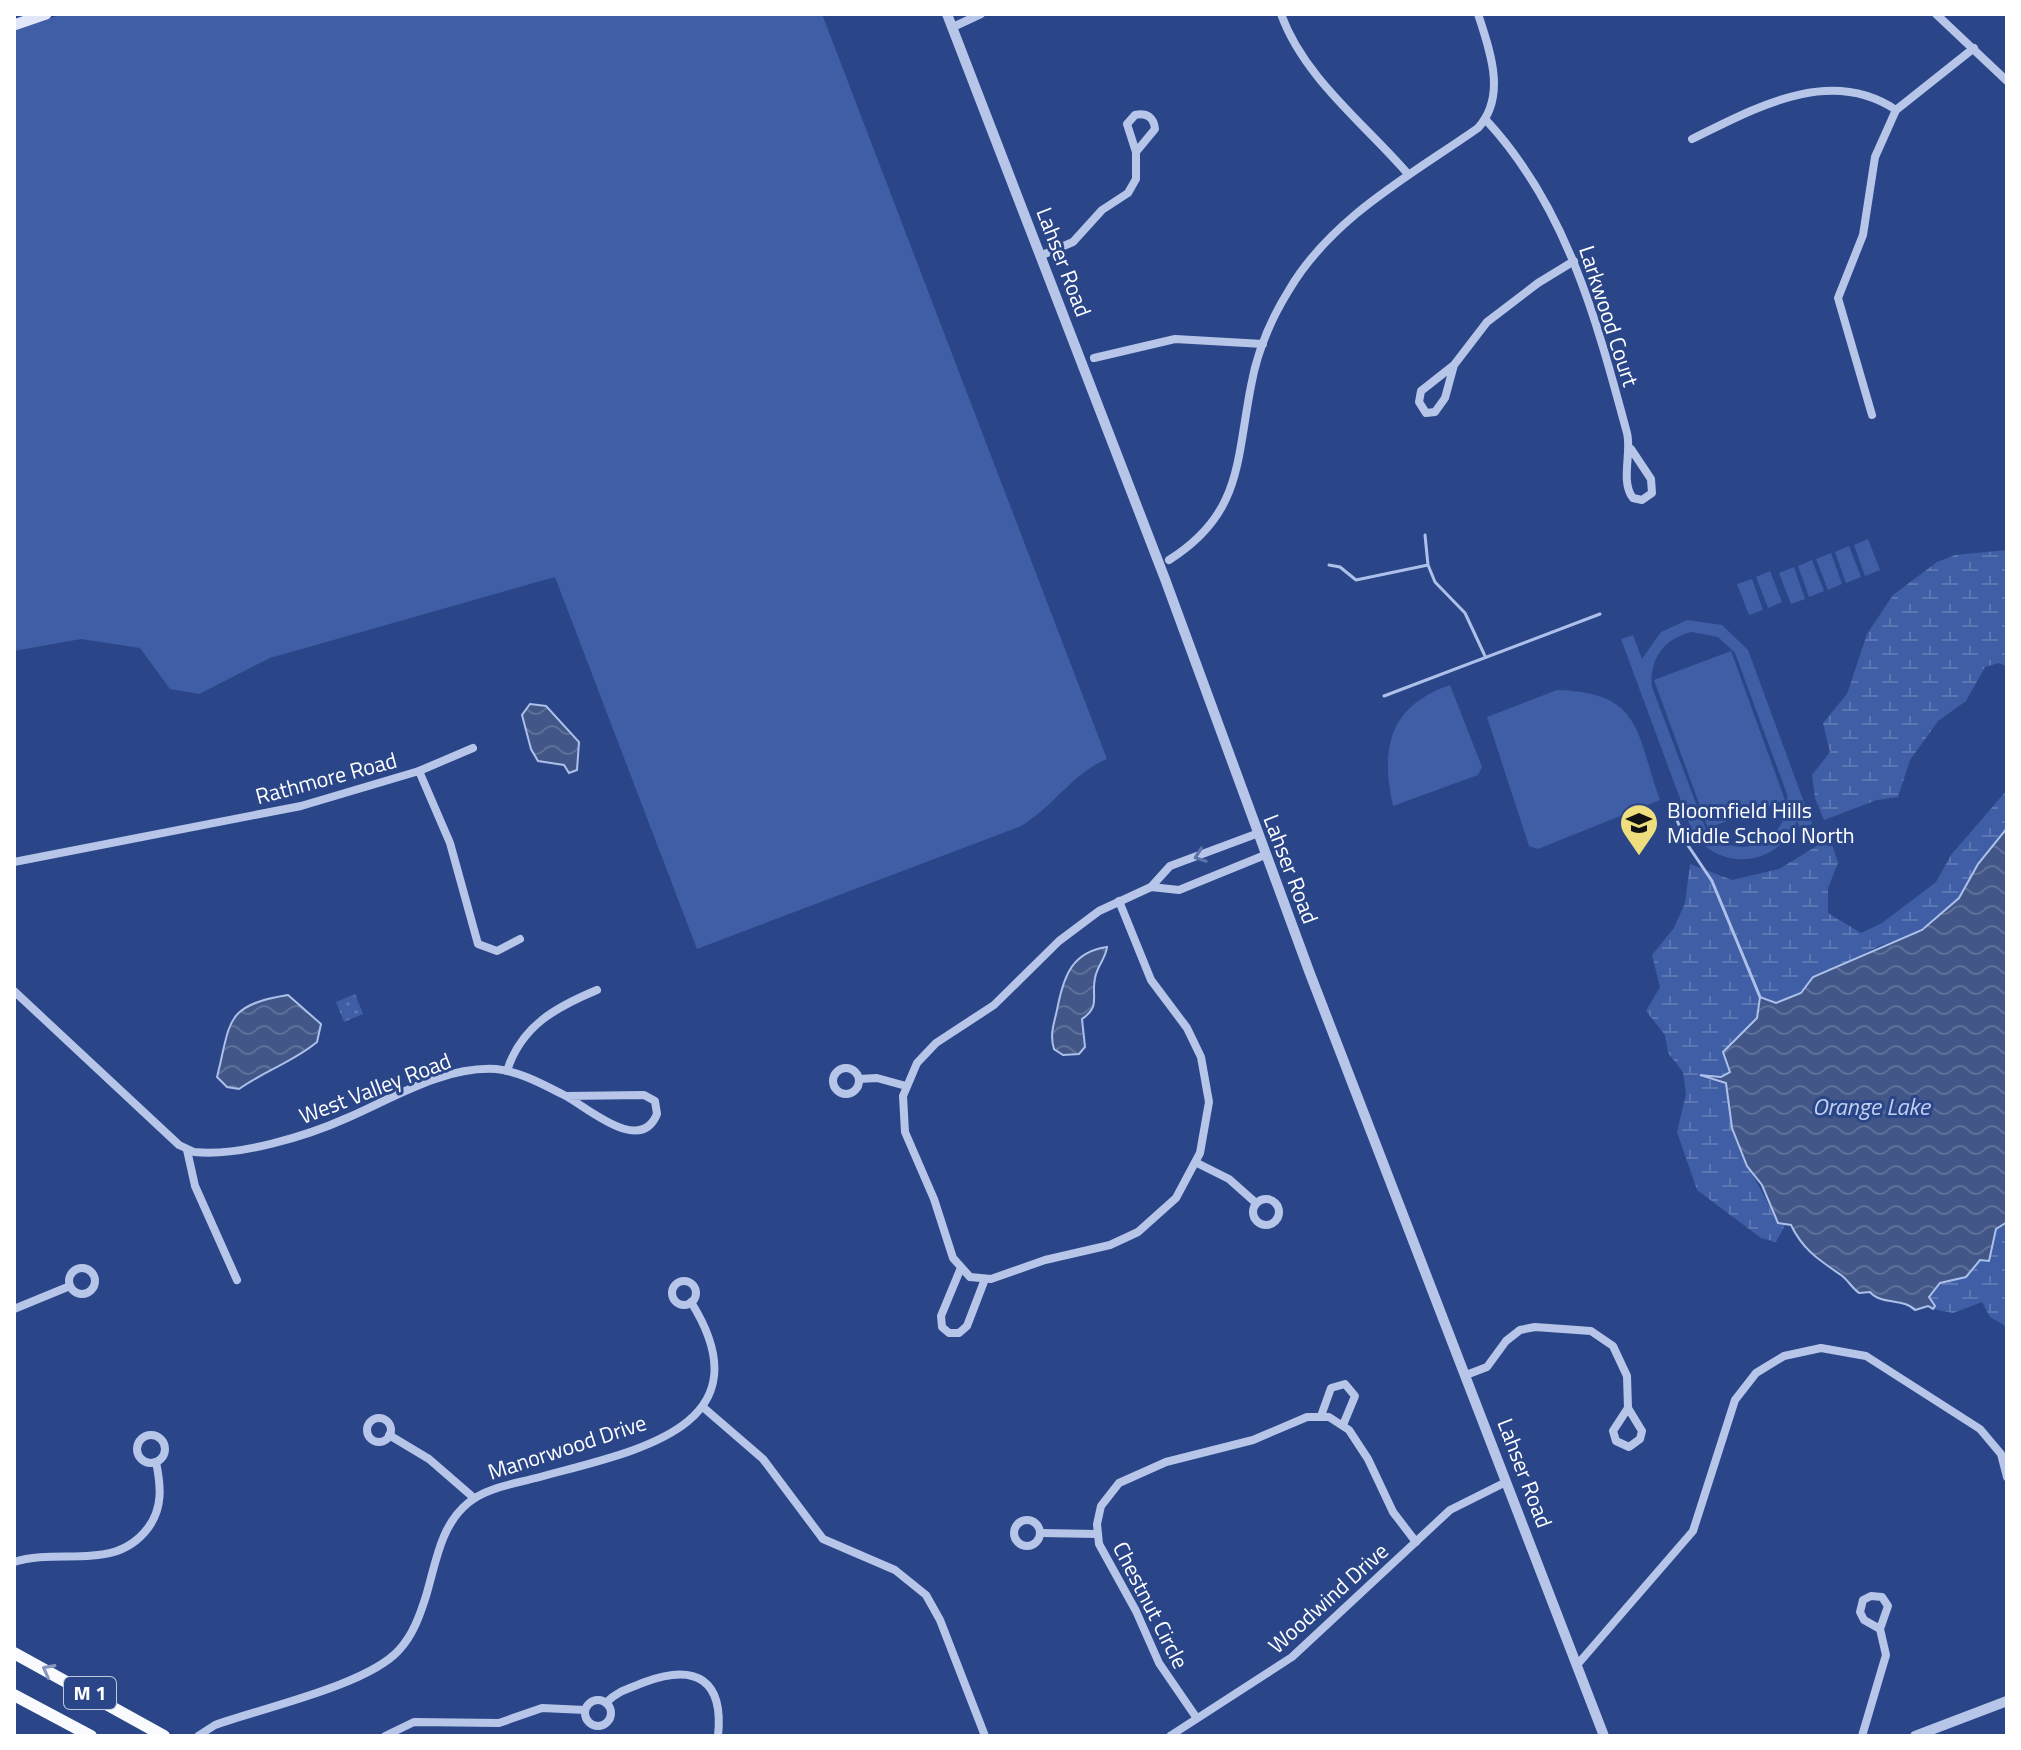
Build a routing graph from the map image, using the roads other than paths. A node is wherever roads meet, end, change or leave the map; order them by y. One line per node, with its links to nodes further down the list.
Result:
1 (46, 14): 7 (main road)
2 (947, 14): 9 (street, Lahser Road)
3 (981, 14): 9 (street)
4 (1281, 14): 16 (street)
5 (1478, 14): 13 (street)
6 (1936, 14): 10 (street)
7 (24, 17): 8 (main road)
8 (14, 25)
9 (953, 27): 17 (street, Lahser Road)
10 (1974, 48): 11 (street); 12 (street)
11 (2007, 81)
12 (1896, 110): 14 (street); 22 (street)
13 (1486, 120): 16 (street); 18 (street, Larkwood Court)
14 (1692, 139)
15 (1136, 152): 15 (street); 17 (street)
16 (1408, 174): 19 (street)
17 (1040, 256): 27 (street, Lahser Road)
18 (1574, 261): 21 (street); 23 (street, Larkwood Court)
19 (1263, 344): 20 (street); 24 (street)
20 (1094, 358)
21 (1454, 365): 21 (street)
22 (1872, 415)
23 (1631, 449): 23 (street, Larkwood Court)
24 (1169, 560)
25 (473, 748): 26 (street)
26 (419, 771): 29 (street, Rathmore Road); 32 (street, Rathmore Road)
27 (1256, 834): 28 (street, Lahser Road); 30 (street, one-way to 30)
28 (1265, 855): 30 (street); 48 (street, Lahser Road)
29 (14, 862)
30 (1151, 887): 31 (street)
31 (1119, 901): 37 (street); 40 (street)
32 (520, 939)
33 (597, 990): 35 (street)
34 (14, 991): 39 (street)
35 (507, 1071): 38 (street, West Valley Road); 39 (street, West Valley Road)
36 (859, 1079): 37 (street)
37 (906, 1086): 42 (street)
38 (566, 1096): 38 (street, West Valley Road)
39 (187, 1150): 44 (street)
40 (1197, 1163): 41 (street); 43 (street)
41 (1256, 1203)
42 (960, 1270): 43 (street); 43 (street)
43 (985, 1279)
44 (237, 1280)
45 (70, 1286): 47 (street)
46 (691, 1302): 49 (street)
47 (14, 1309)
48 (1466, 1375): 50 (street); 56 (street, Lahser Road)
49 (704, 1408): 57 (street, Manorwood Drive); 75 (street)
50 (1628, 1408): 50 (street)
51 (1321, 1416): 52 (street); 52 (street); 59 (street, Chestnut Circle)
52 (1343, 1425): 60 (street)
53 (389, 1435): 57 (street)
54 (156, 1462): 61 (street)
55 (2007, 1477): 64 (street)
56 (1506, 1482): 60 (street, Woodwind Drive); 64 (street, Lahser Road)
57 (474, 1498): 72 (street, Manorwood Drive)
58 (1041, 1533): 59 (street)
59 (1097, 1534): 69 (street, Chestnut Circle)
60 (1416, 1542): 69 (street, Woodwind Drive)
61 (14, 1562)
62 (1880, 1629): 78 (street)
63 (14, 1653): 71 (main road, M 1, one-way to 63)
64 (1577, 1665): 77 (street, Lahser Road)
65 (14, 1695): 70 (main road, M 1)
66 (2007, 1701): 79 (street)
67 (606, 1703): 68 (street); 68 (street); 74 (street)
68 (585, 1710): 73 (street)
69 (1196, 1717): 76 (street, Woodwind Drive)
70 (91, 1736)
71 (164, 1736)
72 (198, 1736)
73 (385, 1736)
74 (718, 1736)
75 (985, 1736)
76 (1170, 1736)
77 (1604, 1736)
78 (1862, 1736)
79 (1915, 1736)

